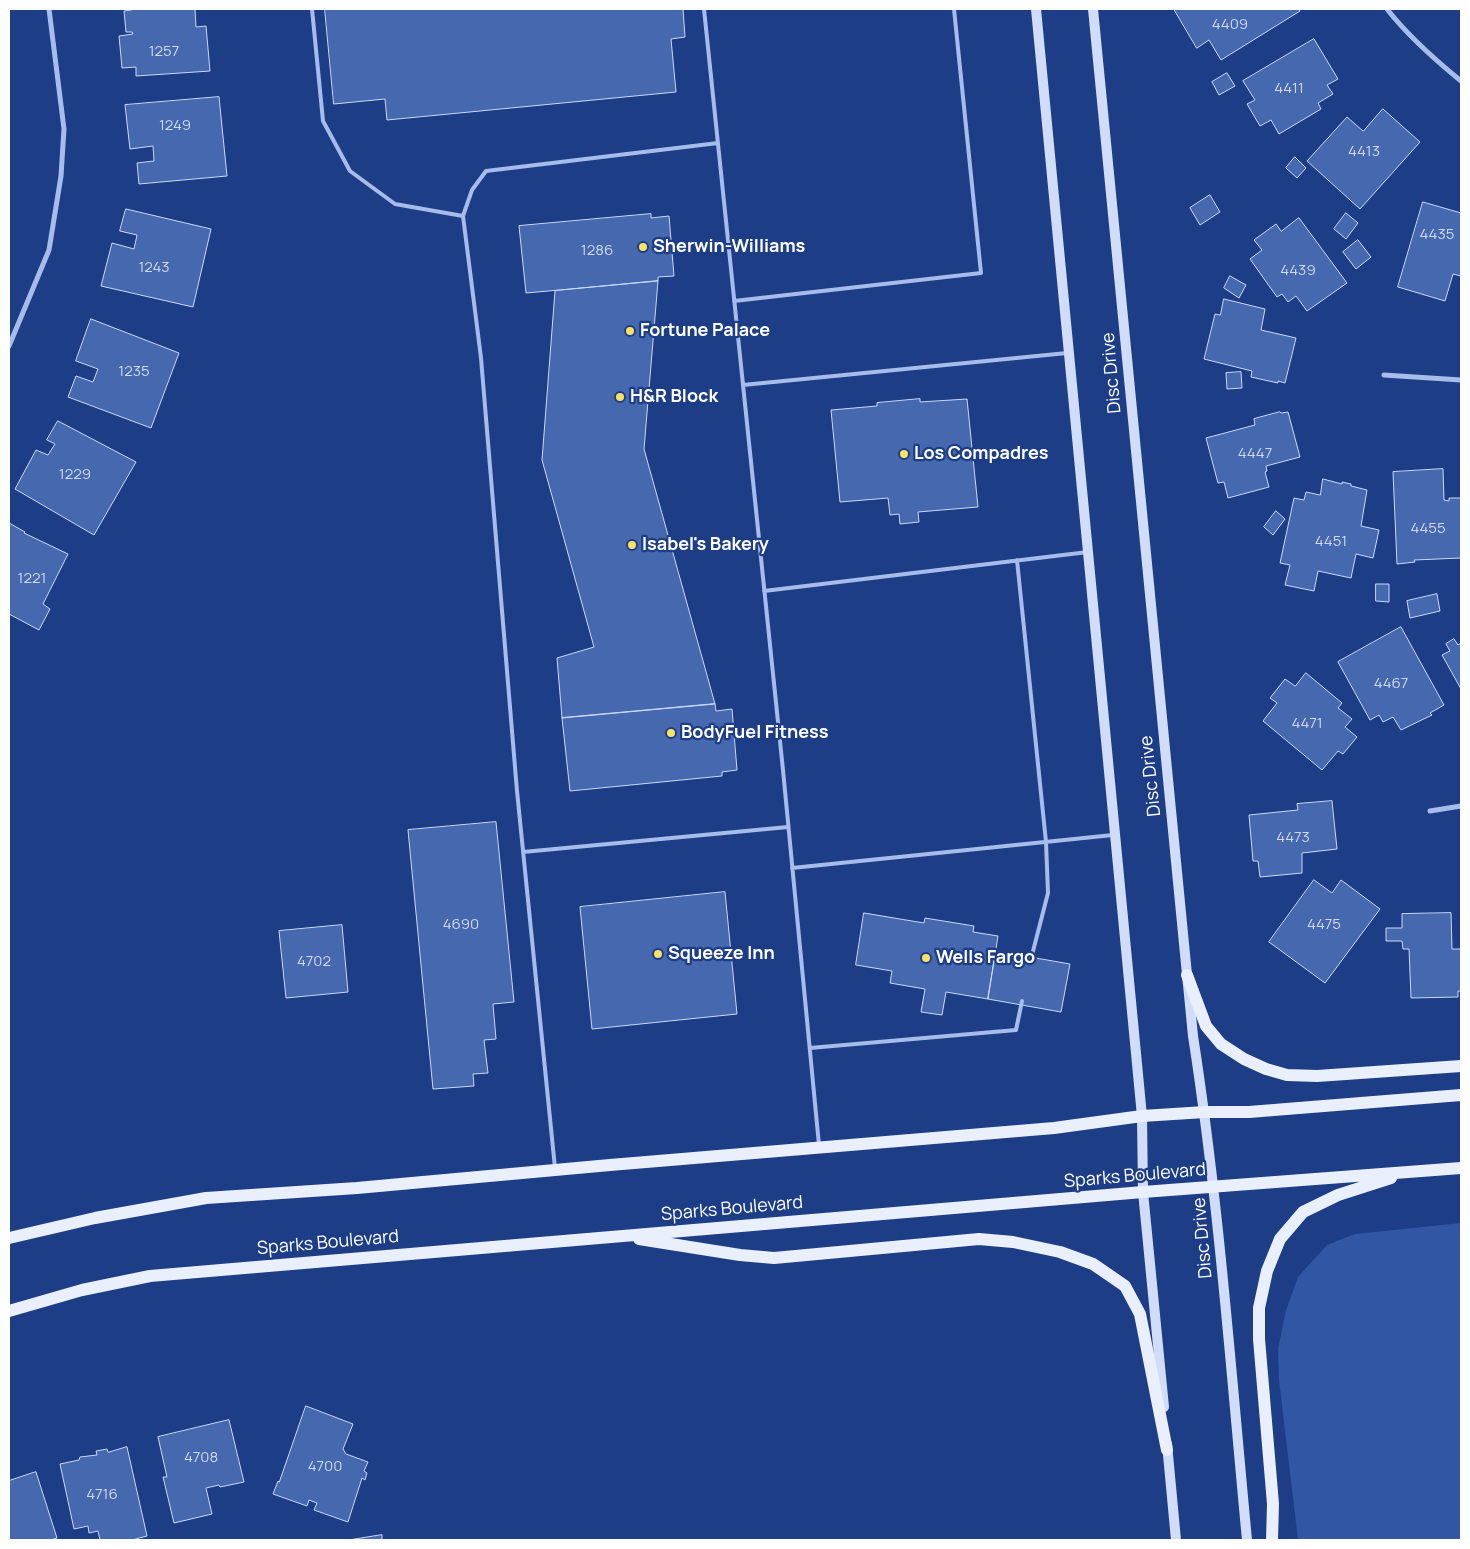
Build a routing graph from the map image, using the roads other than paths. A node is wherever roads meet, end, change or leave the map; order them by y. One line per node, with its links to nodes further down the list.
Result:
1 (49, 9): 12 (street)
2 (312, 9): 10 (lane)
3 (704, 9): 9 (lane)
4 (954, 9): 11 (lane)
5 (1036, 9): 13 (main road)
6 (1094, 9): 28 (main road, Disc Drive)
7 (1387, 9): 8 (street)
8 (1461, 81)
9 (718, 143): 10 (lane); 11 (lane)
10 (464, 216): 25 (lane)
11 (734, 301): 16 (lane)
12 (9, 346)
13 (1069, 353): 16 (lane); 17 (main road)
14 (1384, 375): 15 (street)
15 (1461, 380)
16 (743, 385): 19 (lane)
17 (1088, 552): 18 (lane); 23 (main road)
18 (1017, 560): 19 (lane); 24 (lane)
19 (764, 591): 22 (lane)
20 (1461, 806): 21 (street)
21 (1430, 811)
22 (788, 827): 25 (lane); 26 (lane)
23 (1115, 834): 24 (lane); 34 (main road)
24 (1046, 842): 26 (lane); 27 (lane)
25 (523, 852): 37 (lane)
26 (792, 868): 30 (lane)
27 (1031, 959)
28 (1187, 975): 31 (main road); 33 (main road, Disc Drive)
29 (1022, 1001): 30 (lane)
30 (810, 1048): 35 (lane)
31 (1461, 1066)
32 (1461, 1095): 33 (main road)
33 (1205, 1112): 34 (main road); 39 (main road, Disc Drive)
34 (1142, 1116): 35 (main road); 40 (main road)
35 (820, 1147): 37 (main road)
36 (1461, 1168): 38 (main road, Sparks Boulevard)
37 (555, 1170): 42 (main road)
38 (1413, 1171): 39 (main road, Sparks Boulevard); 47 (main road)
39 (1214, 1186): 40 (main road, Sparks Boulevard); 46 (main road, Disc Drive)
40 (1143, 1192): 41 (main road, Sparks Boulevard); 44 (main road)
41 (620, 1236): 43 (main road, Sparks Boulevard); 44 (main road)
42 (9, 1238)
43 (9, 1311)
44 (1168, 1450): 45 (main road)
45 (1176, 1540)
46 (1247, 1540)
47 (1272, 1540)

